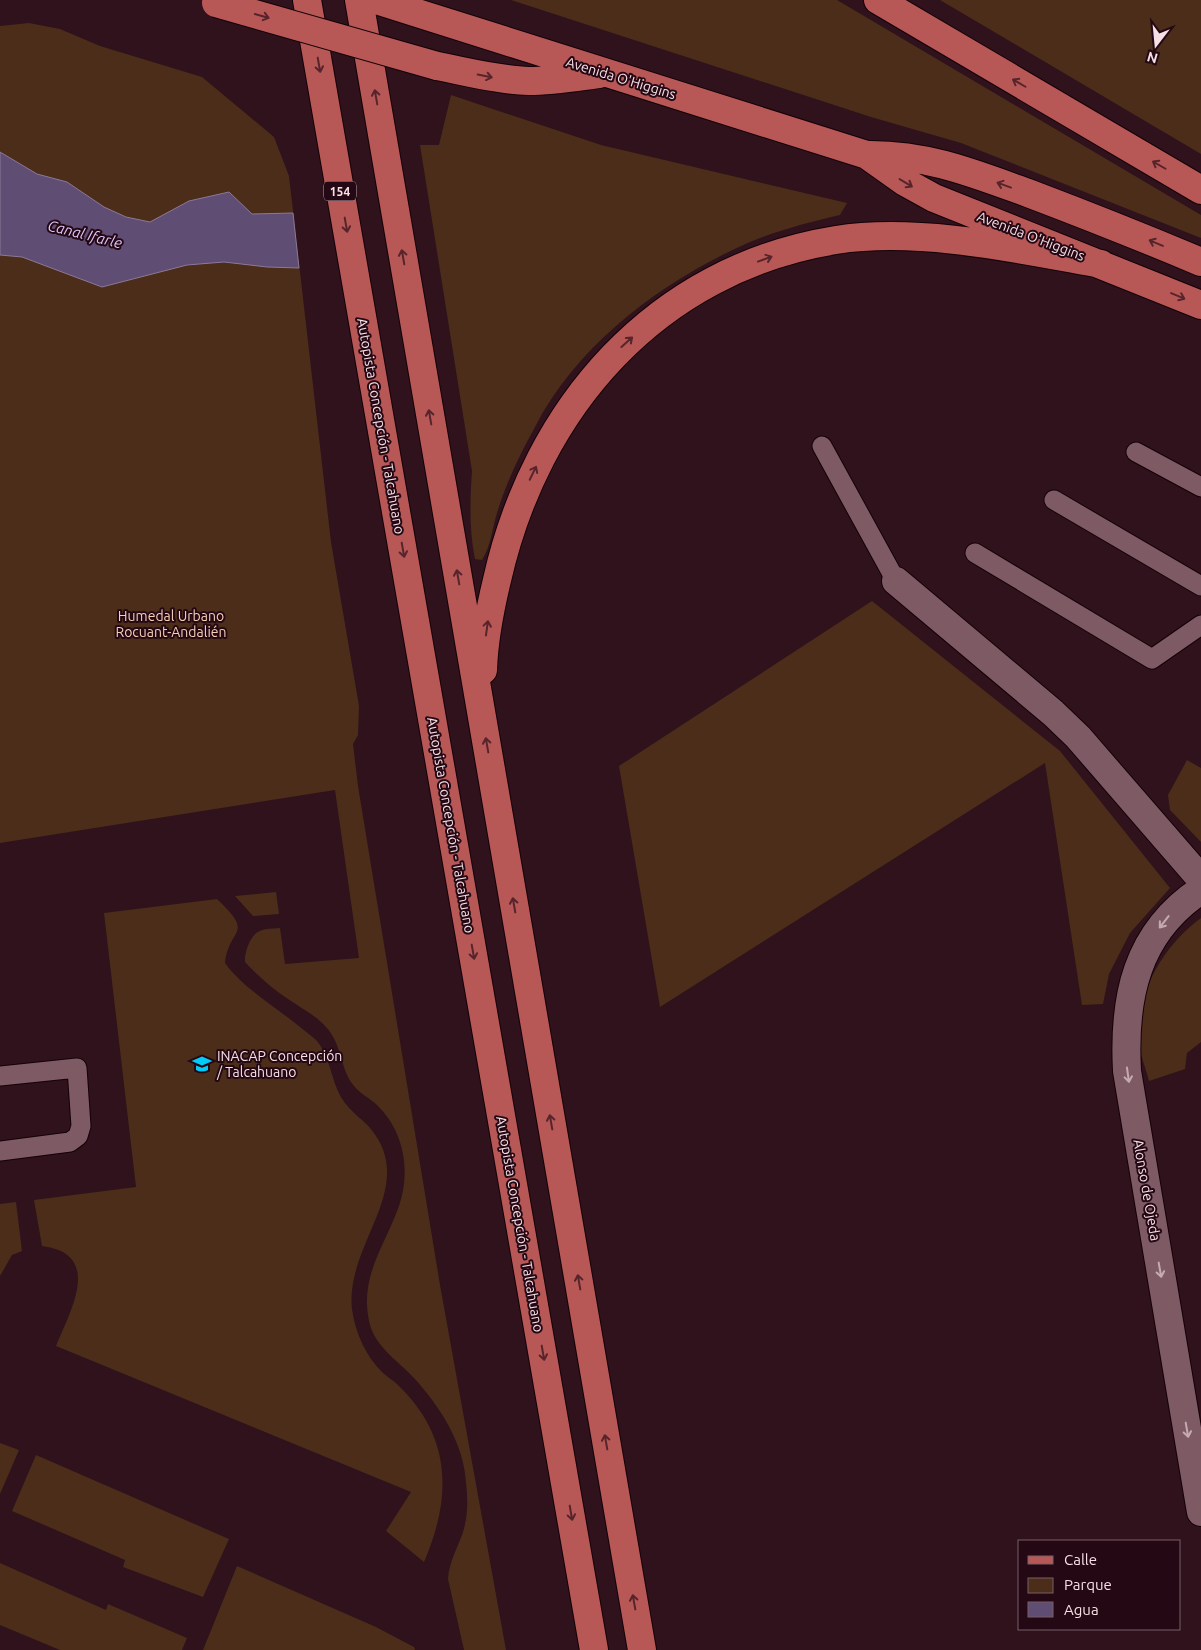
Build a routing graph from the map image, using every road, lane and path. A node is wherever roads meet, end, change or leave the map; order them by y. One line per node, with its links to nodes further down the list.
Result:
1 (307, 0): 25 (main road, Autopista Concepción - Talcahuano / 154, one-way to 25)
2 (878, 0): 7 (main road, one-way to 2)
3 (211, 1): 5 (main road, one-way to 5, bridge)
4 (366, 5): 5 (main road, Avenida O'Higgins); 19 (main road, one-way to 4)
5 (606, 73): 6 (main road, Avenida O'Higgins)
6 (867, 155): 8 (main road, Avenida O'Higgins, one-way to 6); 9 (main road, Avenida O'Higgins, one-way to 9)
7 (1201, 190)
8 (1201, 262)
9 (1101, 264): 10 (main road, Avenida O'Higgins, one-way to 10); 19 (main road, one-way to 9)
10 (1201, 305)
11 (822, 446): 16 (lane)
12 (1136, 452): 13 (lane)
13 (1201, 487)
14 (1054, 500): 17 (lane)
15 (976, 553): 18 (lane)
16 (896, 581): 20 (street)
17 (1201, 586)
18 (1201, 625)
19 (481, 712): 26 (main road, one-way to 19)
20 (1201, 879)
21 (1201, 890): 24 (street, Alonso de Ojeda, one-way to 24)
22 (0, 1076): 23 (lane)
23 (0, 1151)
24 (1201, 1512)
25 (594, 1650)
26 (642, 1650)

